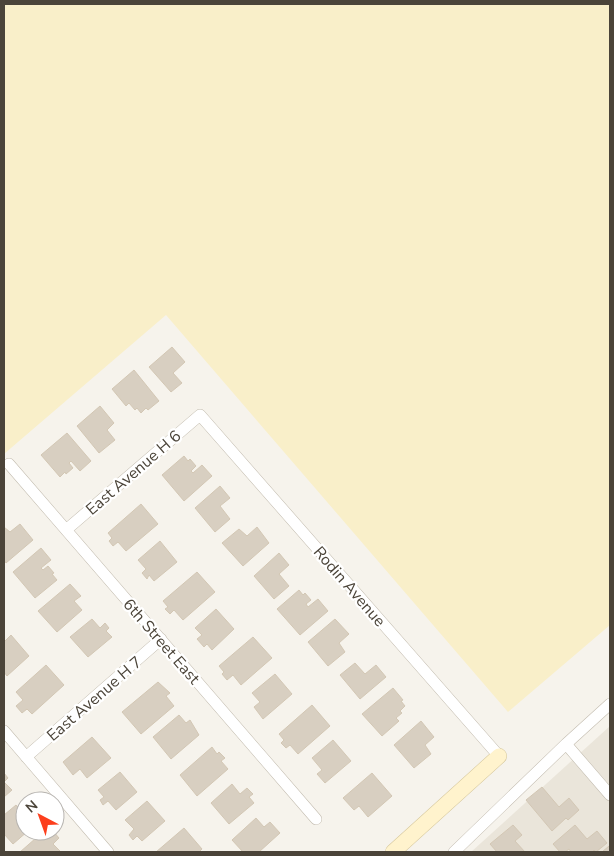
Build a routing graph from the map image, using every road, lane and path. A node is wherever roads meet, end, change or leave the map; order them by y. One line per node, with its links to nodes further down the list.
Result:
1 (200, 415): 3 (street, East Avenue H 6); 8 (street, Rodin Avenue)
2 (9, 464): 3 (street, 6th Street East)
3 (66, 530): 4 (street, 6th Street East)
4 (161, 640): 9 (street, East Avenue H 7); 11 (street, 6th Street East)
5 (610, 704): 7 (street)
6 (4, 731): 9 (street)
7 (566, 744): 10 (street); 14 (street)
8 (499, 756): 13 (street)
9 (26, 757): 12 (street)
10 (610, 795)
11 (316, 818)
12 (108, 852)
13 (393, 852)
14 (454, 852)

